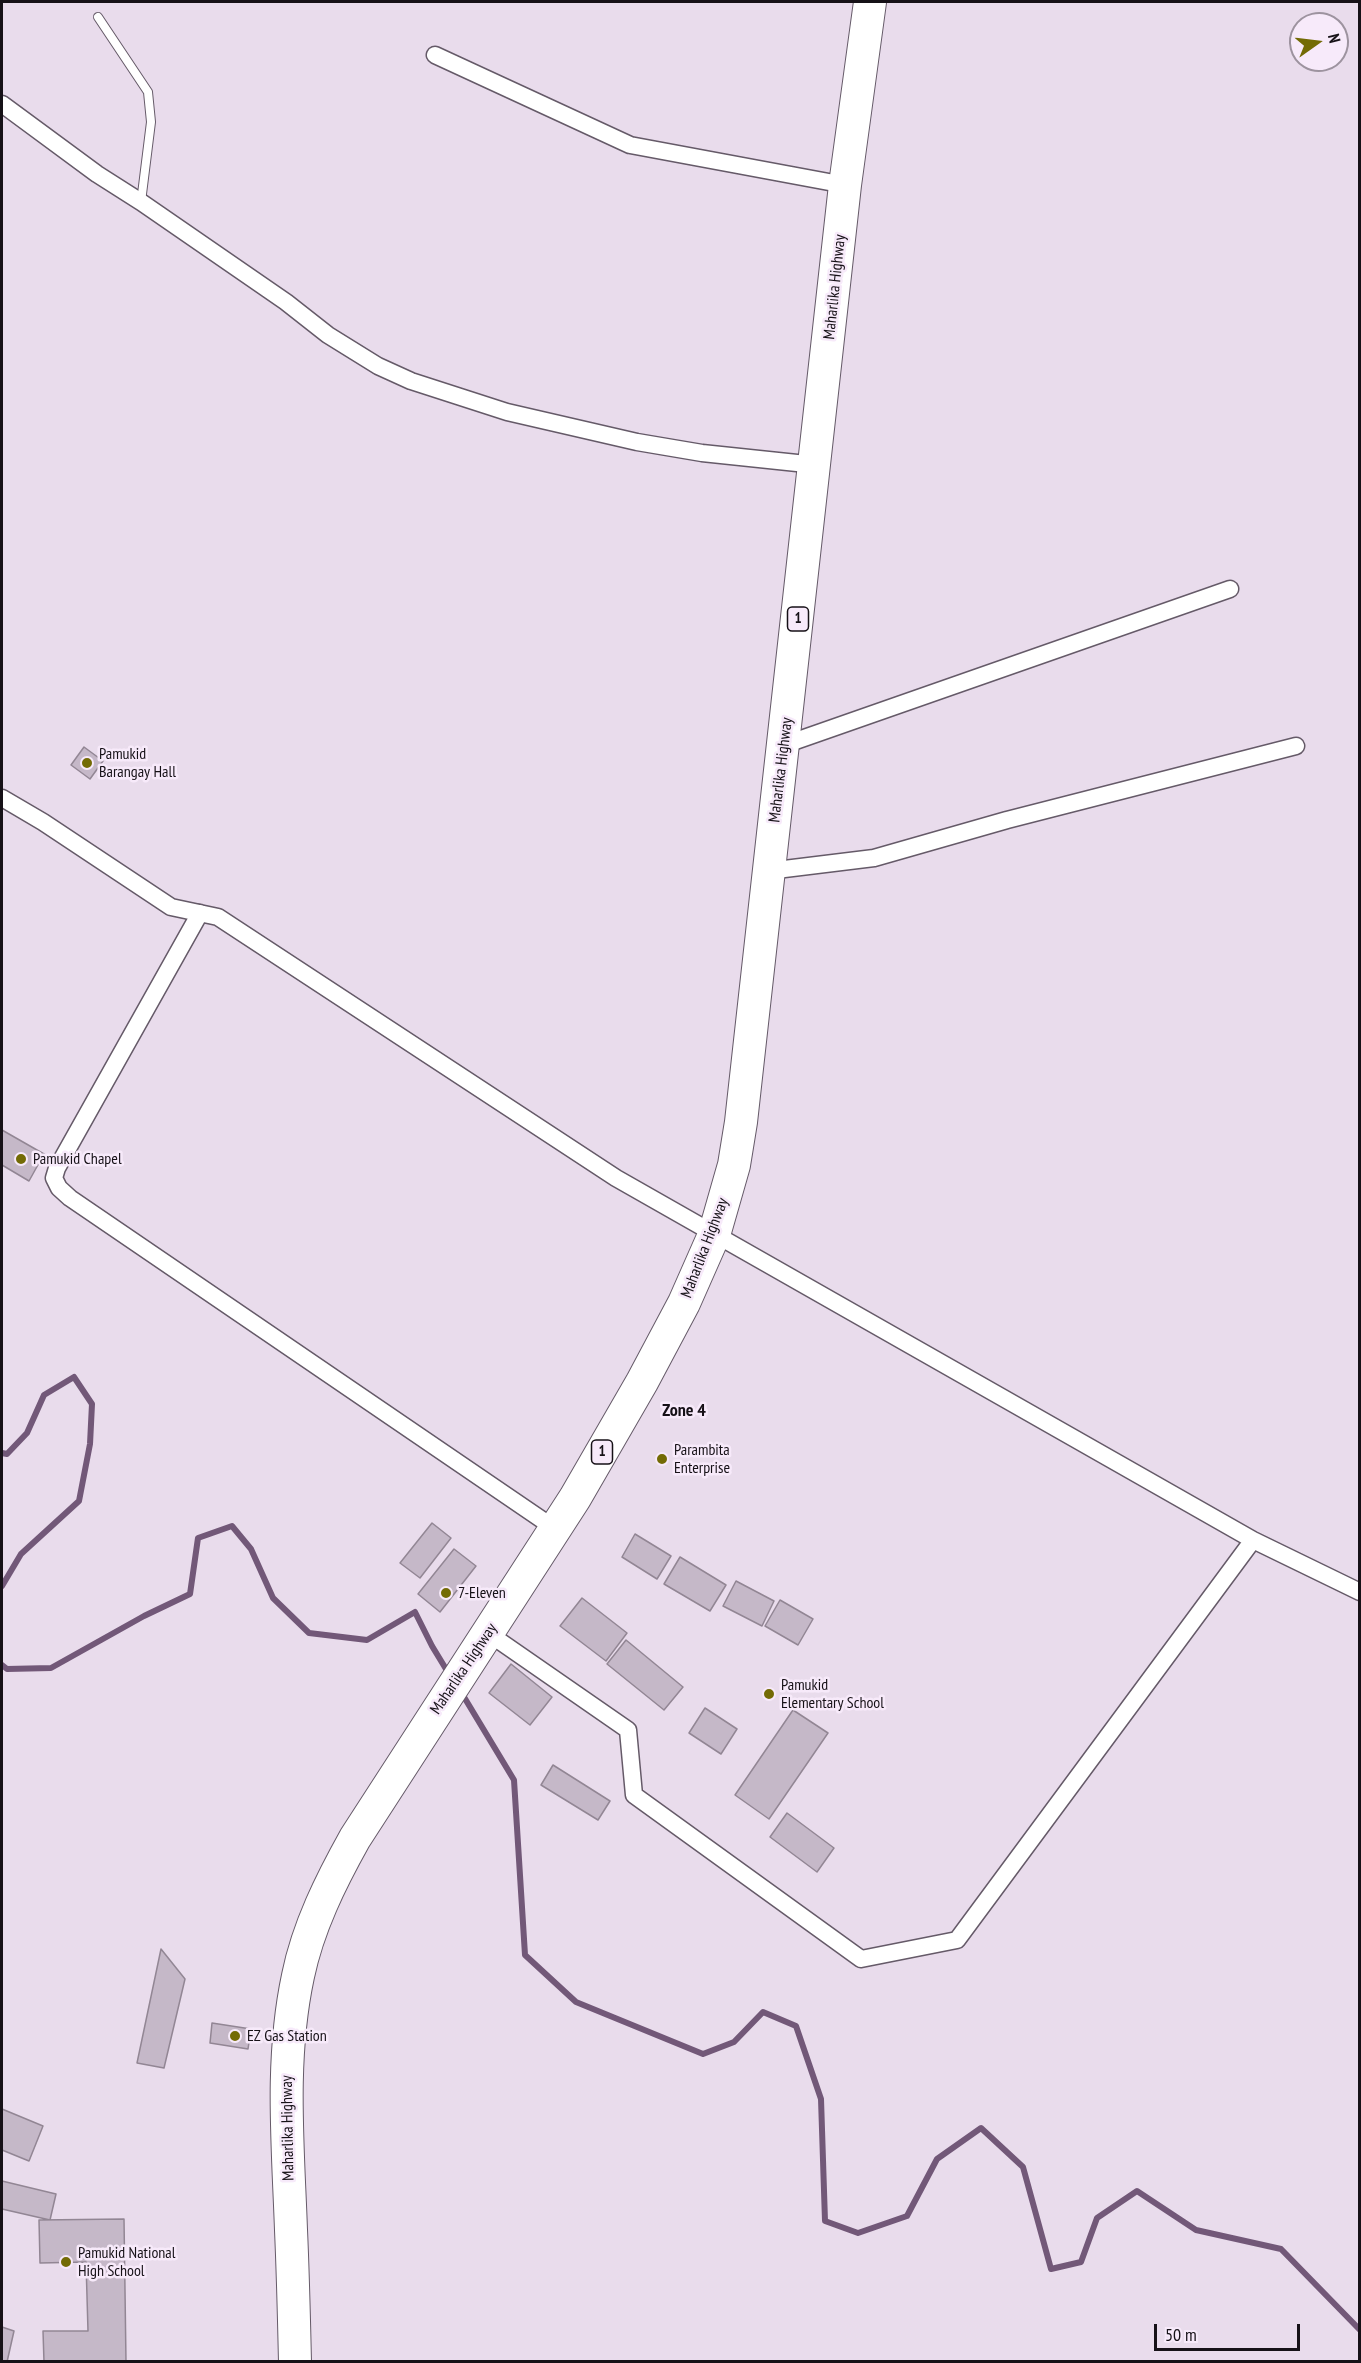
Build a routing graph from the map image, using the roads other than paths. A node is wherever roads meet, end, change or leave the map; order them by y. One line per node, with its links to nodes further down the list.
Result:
1 (870, 2): 5 (highway, Maharlika Highway / 1)
2 (98, 17): 6 (lane)
3 (435, 55): 5 (street)
4 (2, 104): 6 (street)
5 (845, 185): 7 (highway, Maharlika Highway / 1)
6 (141, 202): 7 (street)
7 (816, 465): 9 (highway, Maharlika Highway / 1)
8 (1230, 589): 9 (street)
9 (784, 745): 12 (highway, Maharlika Highway / 1)
10 (1296, 746): 12 (street)
11 (2, 798): 13 (street)
12 (768, 871): 14 (highway, Maharlika Highway / 1)
13 (200, 913): 14 (street); 15 (street)
14 (714, 1235): 15 (highway, Maharlika Highway / 1); 16 (street)
15 (554, 1528): 18 (highway, Maharlika Highway / 1)
16 (1254, 1540): 17 (street); 18 (street)
17 (1359, 1592)
18 (480, 1646): 19 (highway, Maharlika Highway / 1)
19 (295, 2361)

